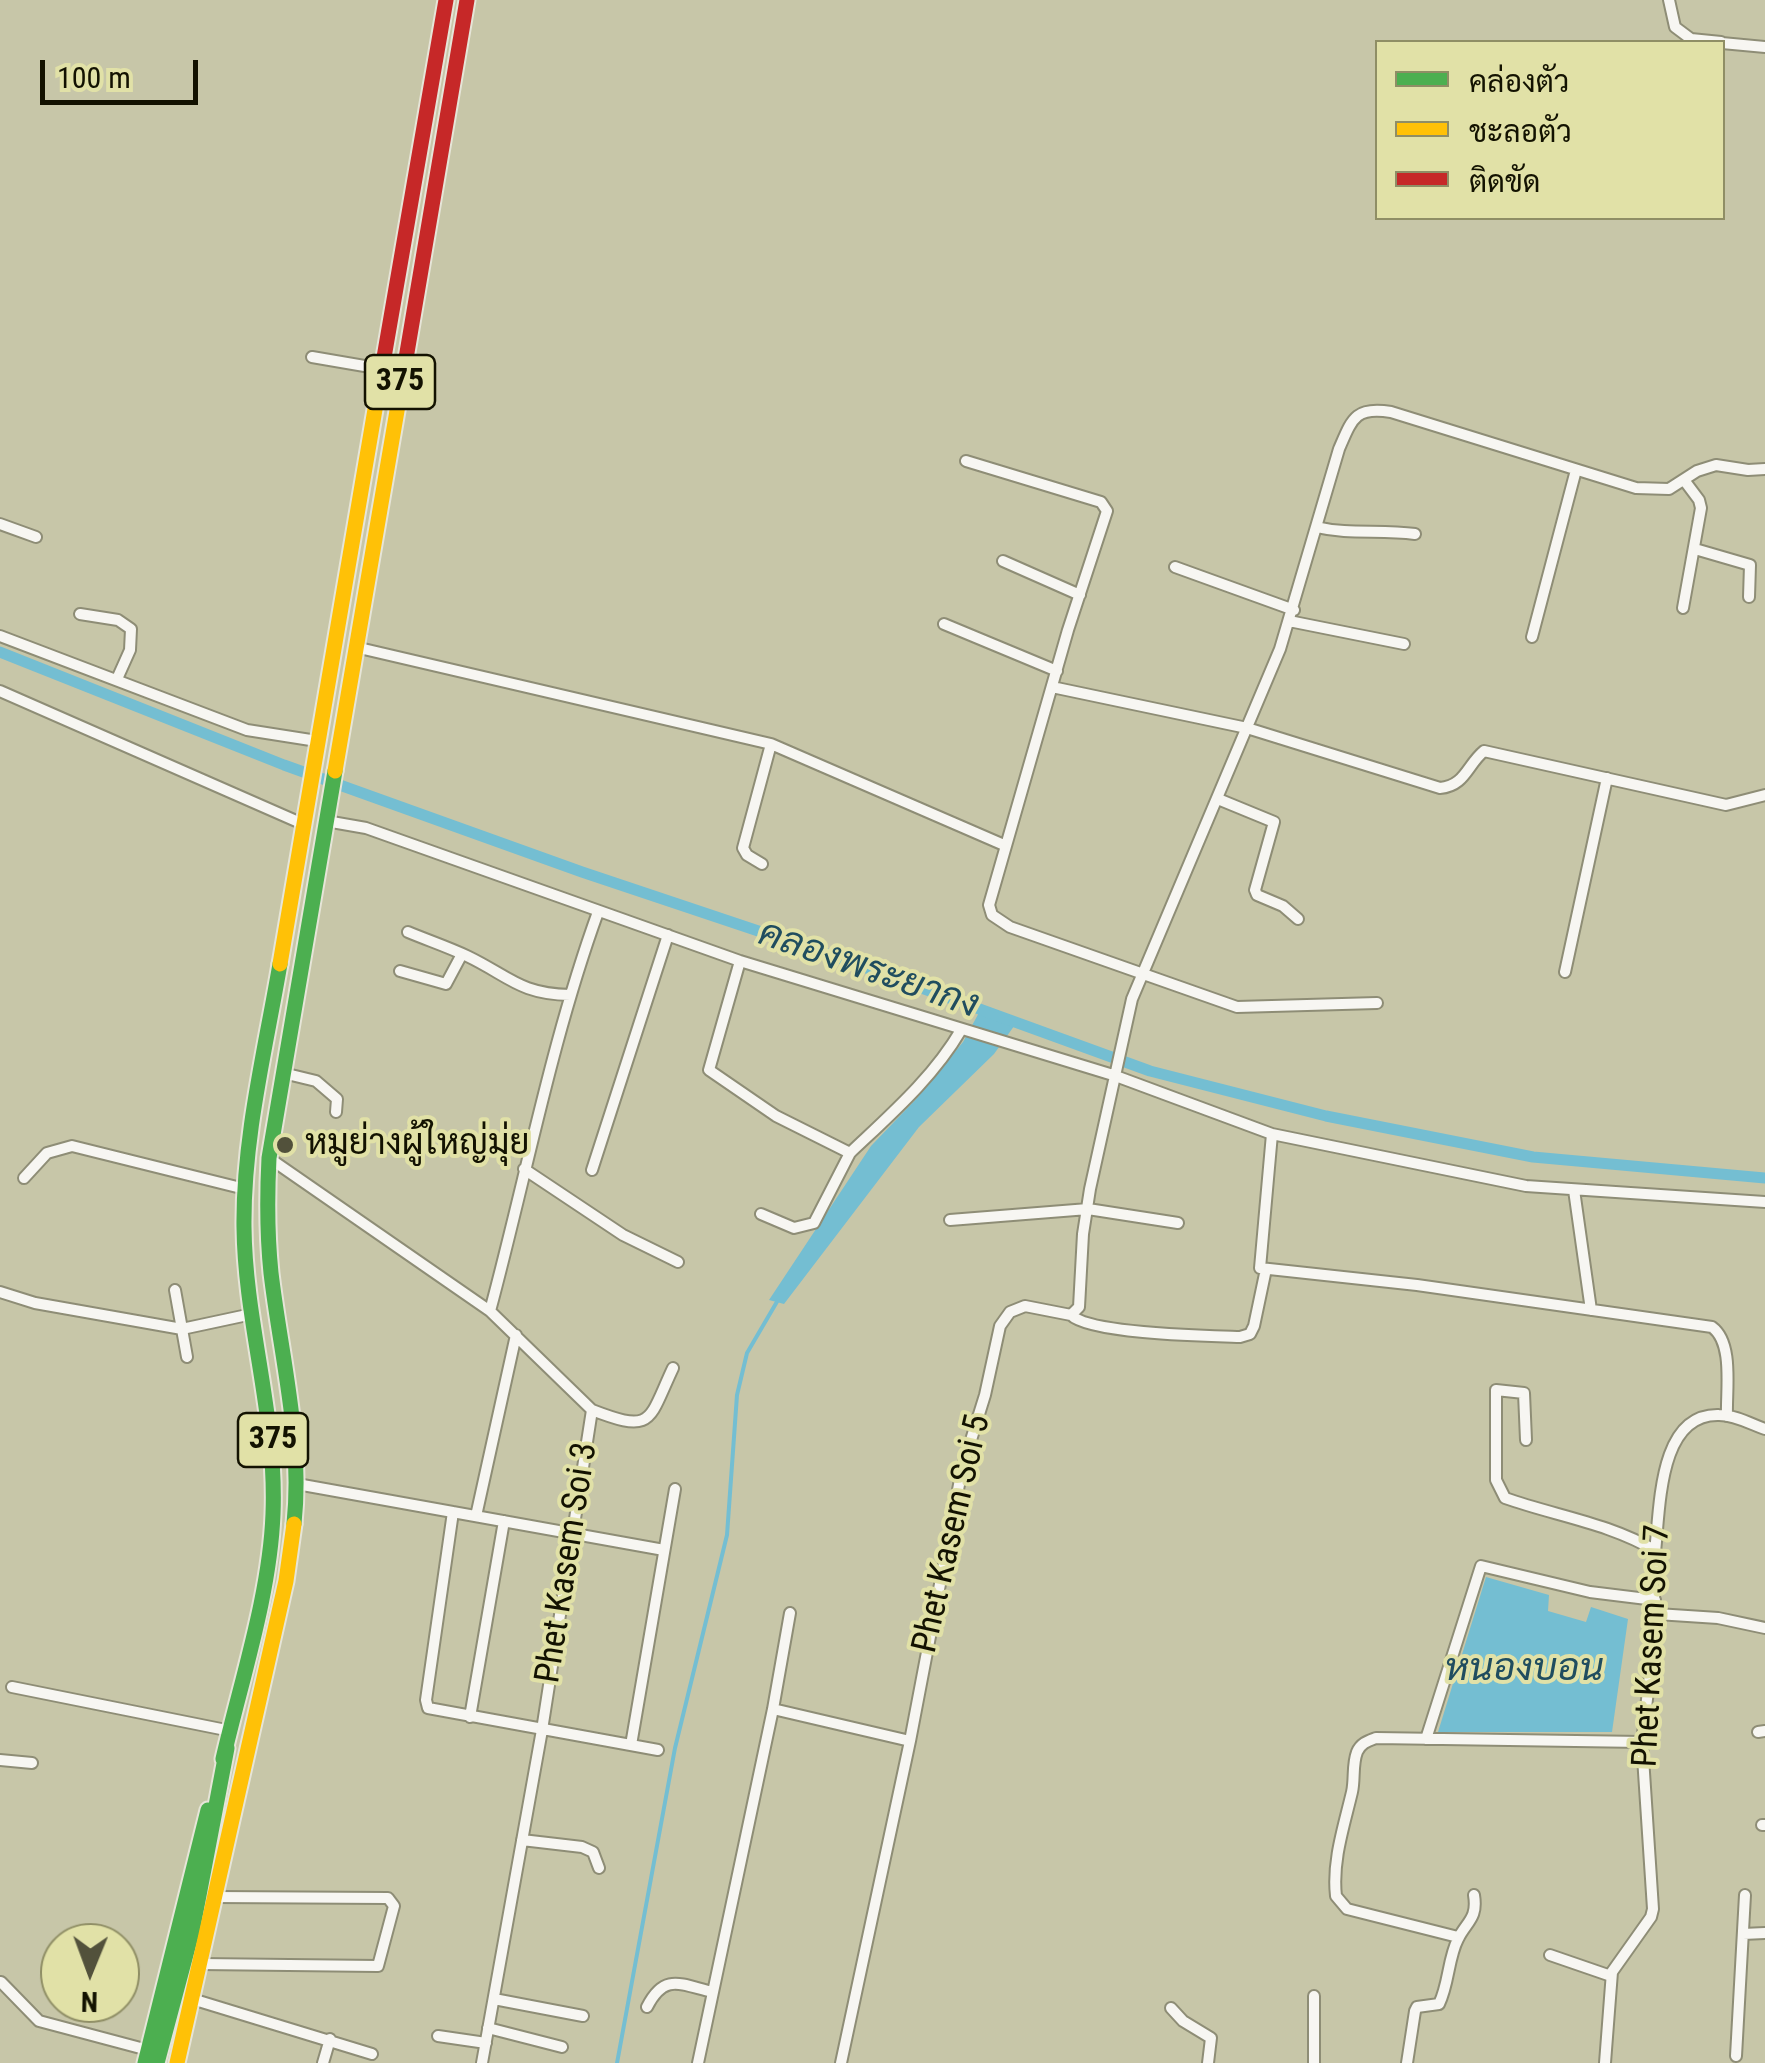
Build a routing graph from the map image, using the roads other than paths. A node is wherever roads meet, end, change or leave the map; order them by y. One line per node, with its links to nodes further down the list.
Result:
1 (446, 0): 7 (main road, 375)
2 (467, 0): 8 (main road, 375)
3 (1669, 0): 4 (street)
4 (1699, 40)
5 (1725, 43): 6 (street)
6 (1765, 47)
7 (404, 244): 8 (main road); 10 (main road, 375)
8 (424, 246): 31 (main road, 375)
9 (312, 358): 10 (street)
10 (382, 369): 38 (main road, 375)
11 (966, 461): 22 (street)
12 (1765, 469): 14 (street)
13 (1576, 470): 14 (street); 16 (street); 29 (street)
14 (1684, 480): 19 (street)
15 (0, 524): 18 (street)
16 (1316, 527): 17 (street); 26 (street)
17 (1416, 534)
18 (36, 537)
19 (1696, 549): 23 (street); 24 (street)
20 (1003, 560): 22 (street)
21 (1175, 567): 26 (street)
22 (1080, 594): 32 (street)
23 (1749, 597)
24 (1684, 608)
25 (80, 614): 33 (street)
26 (1291, 616): 30 (street); 36 (street)
27 (944, 624): 32 (street)
28 (0, 636): 33 (street)
29 (1532, 637)
30 (1404, 644)
31 (355, 647): 37 (street); 43 (main road, 375)
32 (1057, 672): 34 (street)
33 (117, 679): 38 (street)
34 (1052, 687): 36 (street); 44 (street)
35 (0, 691): 42 (street)
36 (1247, 728): 39 (street); 41 (street)
37 (770, 744): 44 (street); 45 (street)
38 (316, 749): 42 (main road, 375)
39 (1606, 778): 40 (street); 53 (street)
40 (1765, 795)
41 (1218, 798): 47 (street); 54 (street)
42 (304, 816): 67 (main road, 375)
43 (327, 818): 46 (street); 58 (main road, 375)
44 (1004, 845): 54 (street)
45 (762, 864)
46 (598, 912): 49 (street); 55 (street)
47 (1298, 919)
48 (408, 932): 50 (street)
49 (668, 935): 51 (street); 65 (street)
50 (462, 954): 52 (street); 55 (street)
51 (740, 961): 57 (street); 62 (street)
52 (400, 971)
53 (1565, 972)
54 (1143, 974): 56 (street); 59 (street)
55 (570, 995): 64 (street)
56 (1377, 1003)
57 (962, 1030): 59 (street); 62 (street)
58 (283, 1073): 60 (street); 63 (main road, 375)
59 (1114, 1073): 61 (street); 70 (street)
60 (336, 1112)
61 (1272, 1134): 68 (street); 75 (street)
62 (850, 1154): 71 (street)
63 (269, 1158): 79 (street, Phet Kasem Soi 3); 90 (main road, 375)
64 (524, 1169): 74 (street); 79 (street)
65 (592, 1170)
66 (24, 1178): 67 (street)
67 (245, 1189): 80 (main road, 375)
68 (1574, 1190): 69 (street); 78 (street)
69 (1765, 1202)
70 (1088, 1209): 72 (street); 73 (street); 81 (street)
71 (761, 1214)
72 (950, 1220)
73 (1178, 1223)
74 (678, 1262)
75 (1266, 1269): 78 (street); 81 (street)
76 (175, 1290): 82 (street)
77 (0, 1292): 82 (street)
78 (1591, 1310): 87 (street)
79 (490, 1311): 83 (street, Phet Kasem Soi 3)
80 (252, 1314): 82 (street); 107 (main road, 375)
81 (1071, 1316): 108 (street, Phet Kasem Soi 5)
82 (182, 1329): 84 (street)
83 (516, 1334): 86 (street, Phet Kasem Soi 3); 93 (street)
84 (187, 1357)
85 (674, 1368): 86 (street)
86 (592, 1410): 95 (street, Phet Kasem Soi 3)
87 (1727, 1416): 88 (street); 97 (street, Phet Kasem Soi 7)
88 (1765, 1428)
89 (1526, 1440): 97 (street)
90 (297, 1484): 92 (street); 118 (main road, 375)
91 (675, 1489): 96 (street)
92 (453, 1512): 93 (street); 104 (street)
93 (476, 1516): 94 (street)
94 (504, 1521): 95 (street); 104 (street)
95 (573, 1533): 96 (street); 105 (street, Phet Kasem Soi 3)
96 (664, 1550): 110 (street)
97 (1656, 1551): 98 (street, Phet Kasem Soi 7)
98 (1655, 1600): 100 (street, Phet Kasem Soi 7); 106 (street)
99 (790, 1613): 103 (street)
100 (1657, 1614): 101 (street); 109 (street, Phet Kasem Soi 7)
101 (1765, 1628)
102 (12, 1687): 107 (street)
103 (773, 1709): 108 (street); 126 (street)
104 (470, 1716): 105 (street)
105 (542, 1730): 110 (street); 114 (street, Phet Kasem Soi 3)
106 (1426, 1739): 109 (street); 121 (street)
107 (229, 1740): 140 (main road, 375); 140 (main road)
108 (910, 1741): 145 (street, Phet Kasem Soi 5)
109 (1642, 1742): 124 (street, Phet Kasem Soi 7)
110 (631, 1744): 111 (street)
111 (658, 1750)
112 (0, 1760): 113 (street)
113 (32, 1763)
114 (522, 1840): 115 (street); 129 (street, Phet Kasem Soi 3)
115 (599, 1868)
116 (1474, 1895): 121 (street)
117 (1745, 1895): 120 (street)
118 (214, 1897): 123 (main road, 375); 123 (street)
119 (1765, 1933): 120 (street)
120 (1743, 1934): 139 (street)
121 (1458, 1937): 148 (street)
122 (1550, 1955): 124 (street)
123 (200, 1964): 128 (main road, 375)
124 (1611, 1976): 149 (street, Phet Kasem Soi 7)
125 (1, 1982): 140 (street)
126 (712, 1992): 130 (street); 144 (street)
127 (1314, 1996): 147 (street)
128 (192, 1999): 135 (street); 142 (main road, 375)
129 (494, 1999): 132 (street); 133 (street, Phet Kasem Soi 3)
130 (647, 2008)
131 (1171, 2008): 146 (street)
132 (583, 2016)
133 (488, 2028): 136 (street, Phet Kasem Soi 3); 137 (street)
134 (438, 2036): 136 (street)
135 (330, 2039): 138 (street); 141 (street)
136 (486, 2044): 143 (street, Phet Kasem Soi 3)
137 (562, 2048)
138 (372, 2054)
139 (1736, 2056)
140 (150, 2059)
141 (326, 2062)
142 (176, 2063)
143 (482, 2063)
144 (698, 2063)
145 (842, 2063)
146 (1208, 2063)
147 (1314, 2063)
148 (1406, 2063)
149 (1606, 2063)

